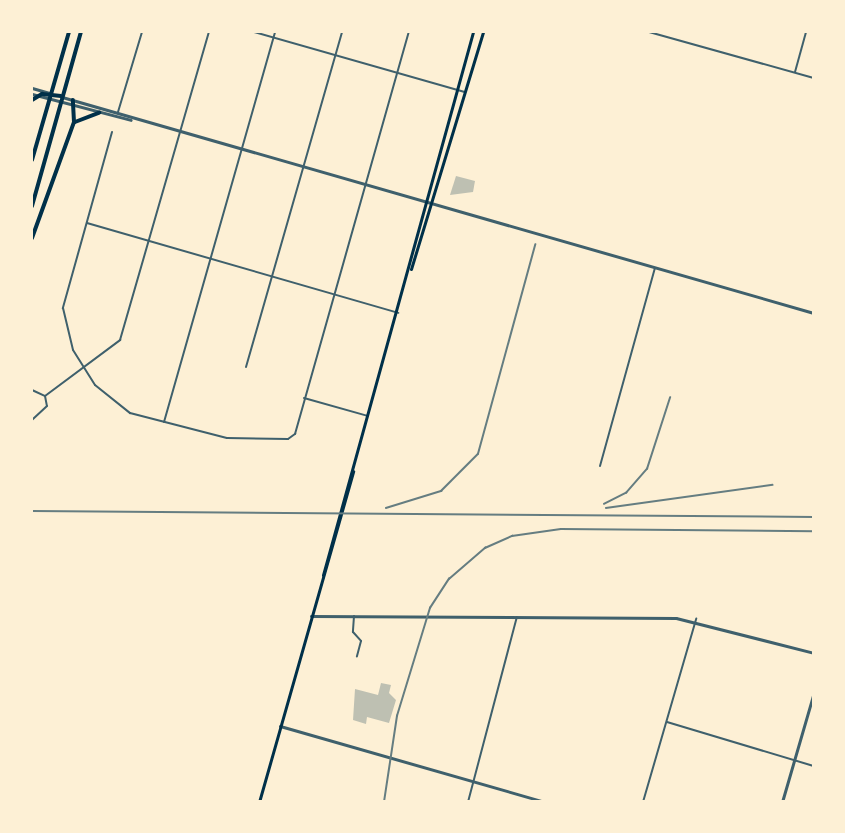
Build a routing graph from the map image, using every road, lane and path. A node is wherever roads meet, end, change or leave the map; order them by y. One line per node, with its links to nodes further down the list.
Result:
1 (69, 32): 34 (highway)
2 (81, 32): 39 (highway)
3 (142, 32): 28 (street)
4 (209, 32): 32 (street)
5 (254, 32): 13 (street)
6 (275, 32): 13 (street)
7 (342, 32): 14 (street)
8 (409, 32): 15 (street)
9 (473, 32): 19 (main road)
10 (483, 32): 20 (main road)
11 (649, 32): 16 (street)
12 (806, 32): 16 (street)
13 (274, 37): 14 (street); 33 (street)
14 (335, 55): 15 (street); 35 (street)
15 (397, 72): 19 (street); 36 (street)
16 (794, 73): 17 (street)
17 (813, 78)
18 (32, 88): 23 (street)
19 (457, 90): 20 (street); 37 (main road)
20 (466, 92): 38 (main road)
21 (32, 94): 22 (street)
22 (37, 95): 23 (highway); 24 (highway); 26 (street)
23 (61, 96): 25 (street)
24 (32, 100)
25 (73, 100): 26 (highway); 28 (street)
26 (77, 107): 27 (street); 30 (highway)
27 (99, 113): 29 (street); 30 (highway)
28 (118, 113): 29 (street)
29 (136, 120): 32 (street)
30 (74, 122): 41 (highway)
31 (112, 132): 40 (street)
32 (180, 133): 33 (street); 42 (street)
33 (241, 150): 35 (street); 43 (street)
34 (32, 160)
35 (303, 168): 36 (street); 46 (street)
36 (365, 185): 37 (street); 47 (street)
37 (424, 202): 38 (street); 45 (main road)
38 (434, 205): 44 (street); 45 (main road)
39 (32, 206)
40 (87, 223): 42 (street); 51 (street)
41 (32, 238)
42 (149, 241): 43 (street); 51 (street)
43 (211, 258): 46 (street); 57 (street)
44 (655, 268): 49 (street); 58 (street)
45 (411, 269): 48 (main road)
46 (272, 277): 47 (street); 50 (street)
47 (334, 294): 48 (street); 54 (street)
48 (398, 313): 55 (main road)
49 (813, 314)
50 (246, 368)
51 (85, 370): 53 (street); 57 (street)
52 (32, 390): 53 (street)
53 (45, 396): 56 (street)
54 (304, 399): 55 (street); 57 (street)
55 (369, 416): 59 (main road)
56 (32, 420)
57 (164, 422)
58 (600, 466)
59 (353, 471): 60 (main road); 60 (main road)
60 (323, 575): 61 (main road)
61 (311, 616): 62 (street); 69 (main road)
62 (354, 616): 63 (street); 66 (street)
63 (517, 617): 64 (street); 72 (street)
64 (696, 619): 65 (street); 68 (street)
65 (813, 653)
66 (357, 656)
67 (813, 692): 70 (street)
68 (666, 722): 70 (street); 76 (street)
69 (280, 726): 72 (street); 73 (main road)
70 (794, 760): 71 (street); 77 (street)
71 (813, 766)
72 (474, 781): 74 (street); 75 (street)
73 (259, 801)
74 (468, 801)
75 (545, 801)
76 (643, 801)
77 (782, 801)

